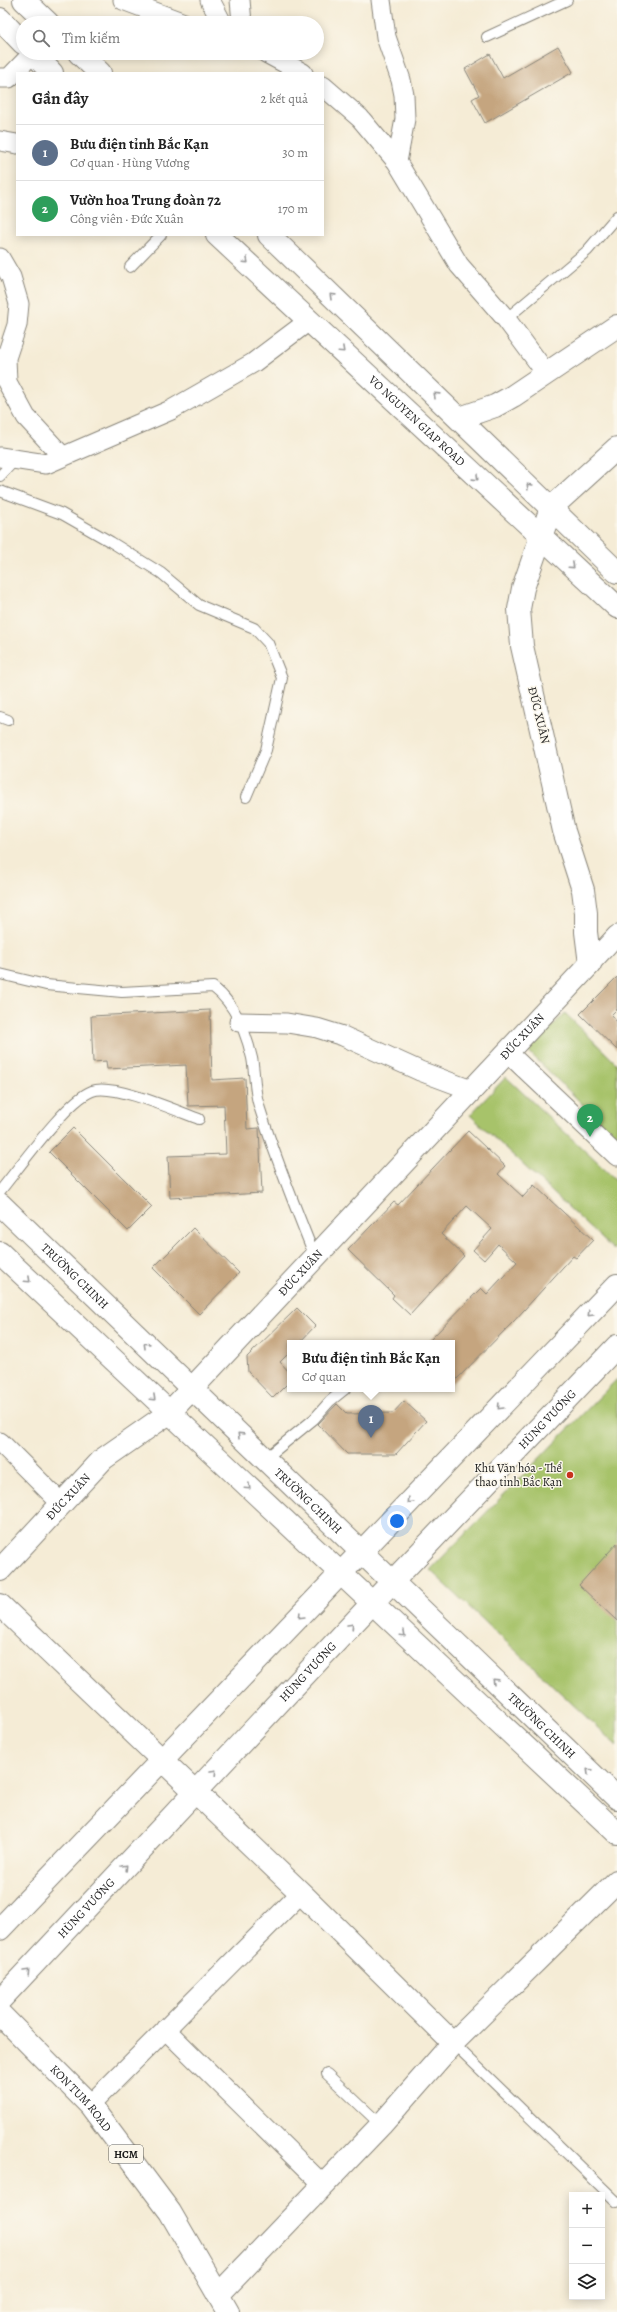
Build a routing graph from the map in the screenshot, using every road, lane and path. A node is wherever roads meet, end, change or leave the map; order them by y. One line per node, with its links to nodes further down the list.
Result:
1 (24, 0): 7 (main road)
2 (122, 0): 8 (street)
3 (210, 0): 9 (street)
4 (240, 0): 10 (street)
5 (381, 0): 25 (street)
6 (567, 0): 13 (lane)
7 (41, 16)
8 (165, 16)
9 (218, 16)
10 (241, 16)
11 (0, 19): 12 (main road)
12 (16, 36)
13 (487, 37)
14 (26, 60): 21 (street)
15 (40, 60): 18 (main road)
16 (86, 60): 19 (main road)
17 (279, 60): 20 (street)
18 (51, 72)
19 (99, 72)
20 (301, 72)
21 (0, 78)
22 (324, 87): 25 (street)
23 (0, 141): 24 (street)
24 (16, 144)
25 (397, 162): 32 (street)
26 (617, 216): 32 (lane)
27 (160, 236): 31 (lane)
28 (219, 236): 33 (main road, VO NGUYEN GIAP ROAD, one-way to 33)
29 (270, 236): 38 (main road, one-way to 29)
30 (0, 258): 35 (street)
31 (130, 267)
32 (506, 319): 36 (street)
33 (310, 320): 40 (street); 45 (main road, VO NGUYEN GIAP ROAD, one-way to 45)
34 (617, 326): 36 (main road)
35 (6, 358): 37 (street); 40 (street)
36 (546, 373): 38 (main road)
37 (0, 380)
38 (460, 418): 44 (main road, one-way to 38)
39 (617, 448): 44 (main road)
40 (63, 457): 41 (street)
41 (8, 459): 42 (lane)
42 (0, 476)
43 (0, 491): 48 (lane)
44 (551, 508): 45 (main road, ĐỨC XUÂN); 46 (main road)
45 (540, 538): 47 (main road, VO NGUYEN GIAP ROAD, one-way to 47); 50 (main road, ĐỨC XUÂN)
46 (617, 572)
47 (617, 607)
48 (246, 797)
49 (617, 935): 50 (street, ĐỨC XUÂN)
50 (590, 964): 53 (main road, ĐỨC XUÂN)
51 (0, 974): 52 (lane)
52 (239, 1022): 54 (street); 60 (lane)
53 (507, 1052): 54 (main road, ĐỨC XUÂN); 56 (street)
54 (471, 1090): 60 (main road, ĐỨC XUÂN)
55 (200, 1119): 57 (lane)
56 (617, 1156)
57 (0, 1191)
58 (0, 1204): 63 (main road, TRƯỜNG CHINH, one-way to 58)
59 (0, 1253): 65 (main road, one-way to 65)
60 (315, 1257): 63 (main road, ĐỨC XUÂN)
61 (617, 1285): 69 (main road, one-way to 69)
62 (617, 1346): 72 (main road, HÙNG VƯƠNG)
63 (191, 1388): 65 (main road, ĐỨC XUÂN); 67 (main road, TRƯỜNG CHINH, one-way to 63)
64 (341, 1392): 67 (lane)
65 (169, 1413): 68 (main road, ĐỨC XUÂN); 71 (main road, one-way to 71)
66 (0, 1442): 68 (street)
67 (265, 1459): 69 (main road, TRƯỜNG CHINH)
68 (62, 1504): 70 (main road, ĐỨC XUÂN)
69 (362, 1552): 71 (main road); 72 (main road, TRƯỜNG CHINH)
70 (0, 1570)
71 (341, 1575): 73 (main road); 75 (main road, one-way to 75)
72 (392, 1582): 73 (main road, HÙNG VƯƠNG); 77 (main road, TRƯỜNG CHINH, one-way to 72)
73 (372, 1604): 76 (main road, HÙNG VƯƠNG, one-way to 73); 78 (main road, one-way to 78)
74 (0, 1605): 75 (main road)
75 (162, 1761): 76 (main road); 81 (main road)
76 (195, 1792): 80 (main road); 82 (main road, HÙNG VƯƠNG, one-way to 76)
77 (617, 1798)
78 (617, 1834)
79 (614, 1891): 85 (main road)
80 (301, 1893): 84 (street); 85 (main road)
81 (0, 1929)
82 (0, 2000)
83 (0, 2014): 87 (main road, KON TUM ROAD / HCM)
84 (165, 2029): 87 (street); 89 (street)
85 (453, 2043): 88 (main road); 90 (lane)
86 (328, 2074): 88 (lane)
87 (90, 2105): 91 (main road, KON TUM ROAD / HCM)
88 (381, 2125): 89 (main road)
89 (323, 2186): 91 (main road)
90 (617, 2202)
91 (224, 2303)

